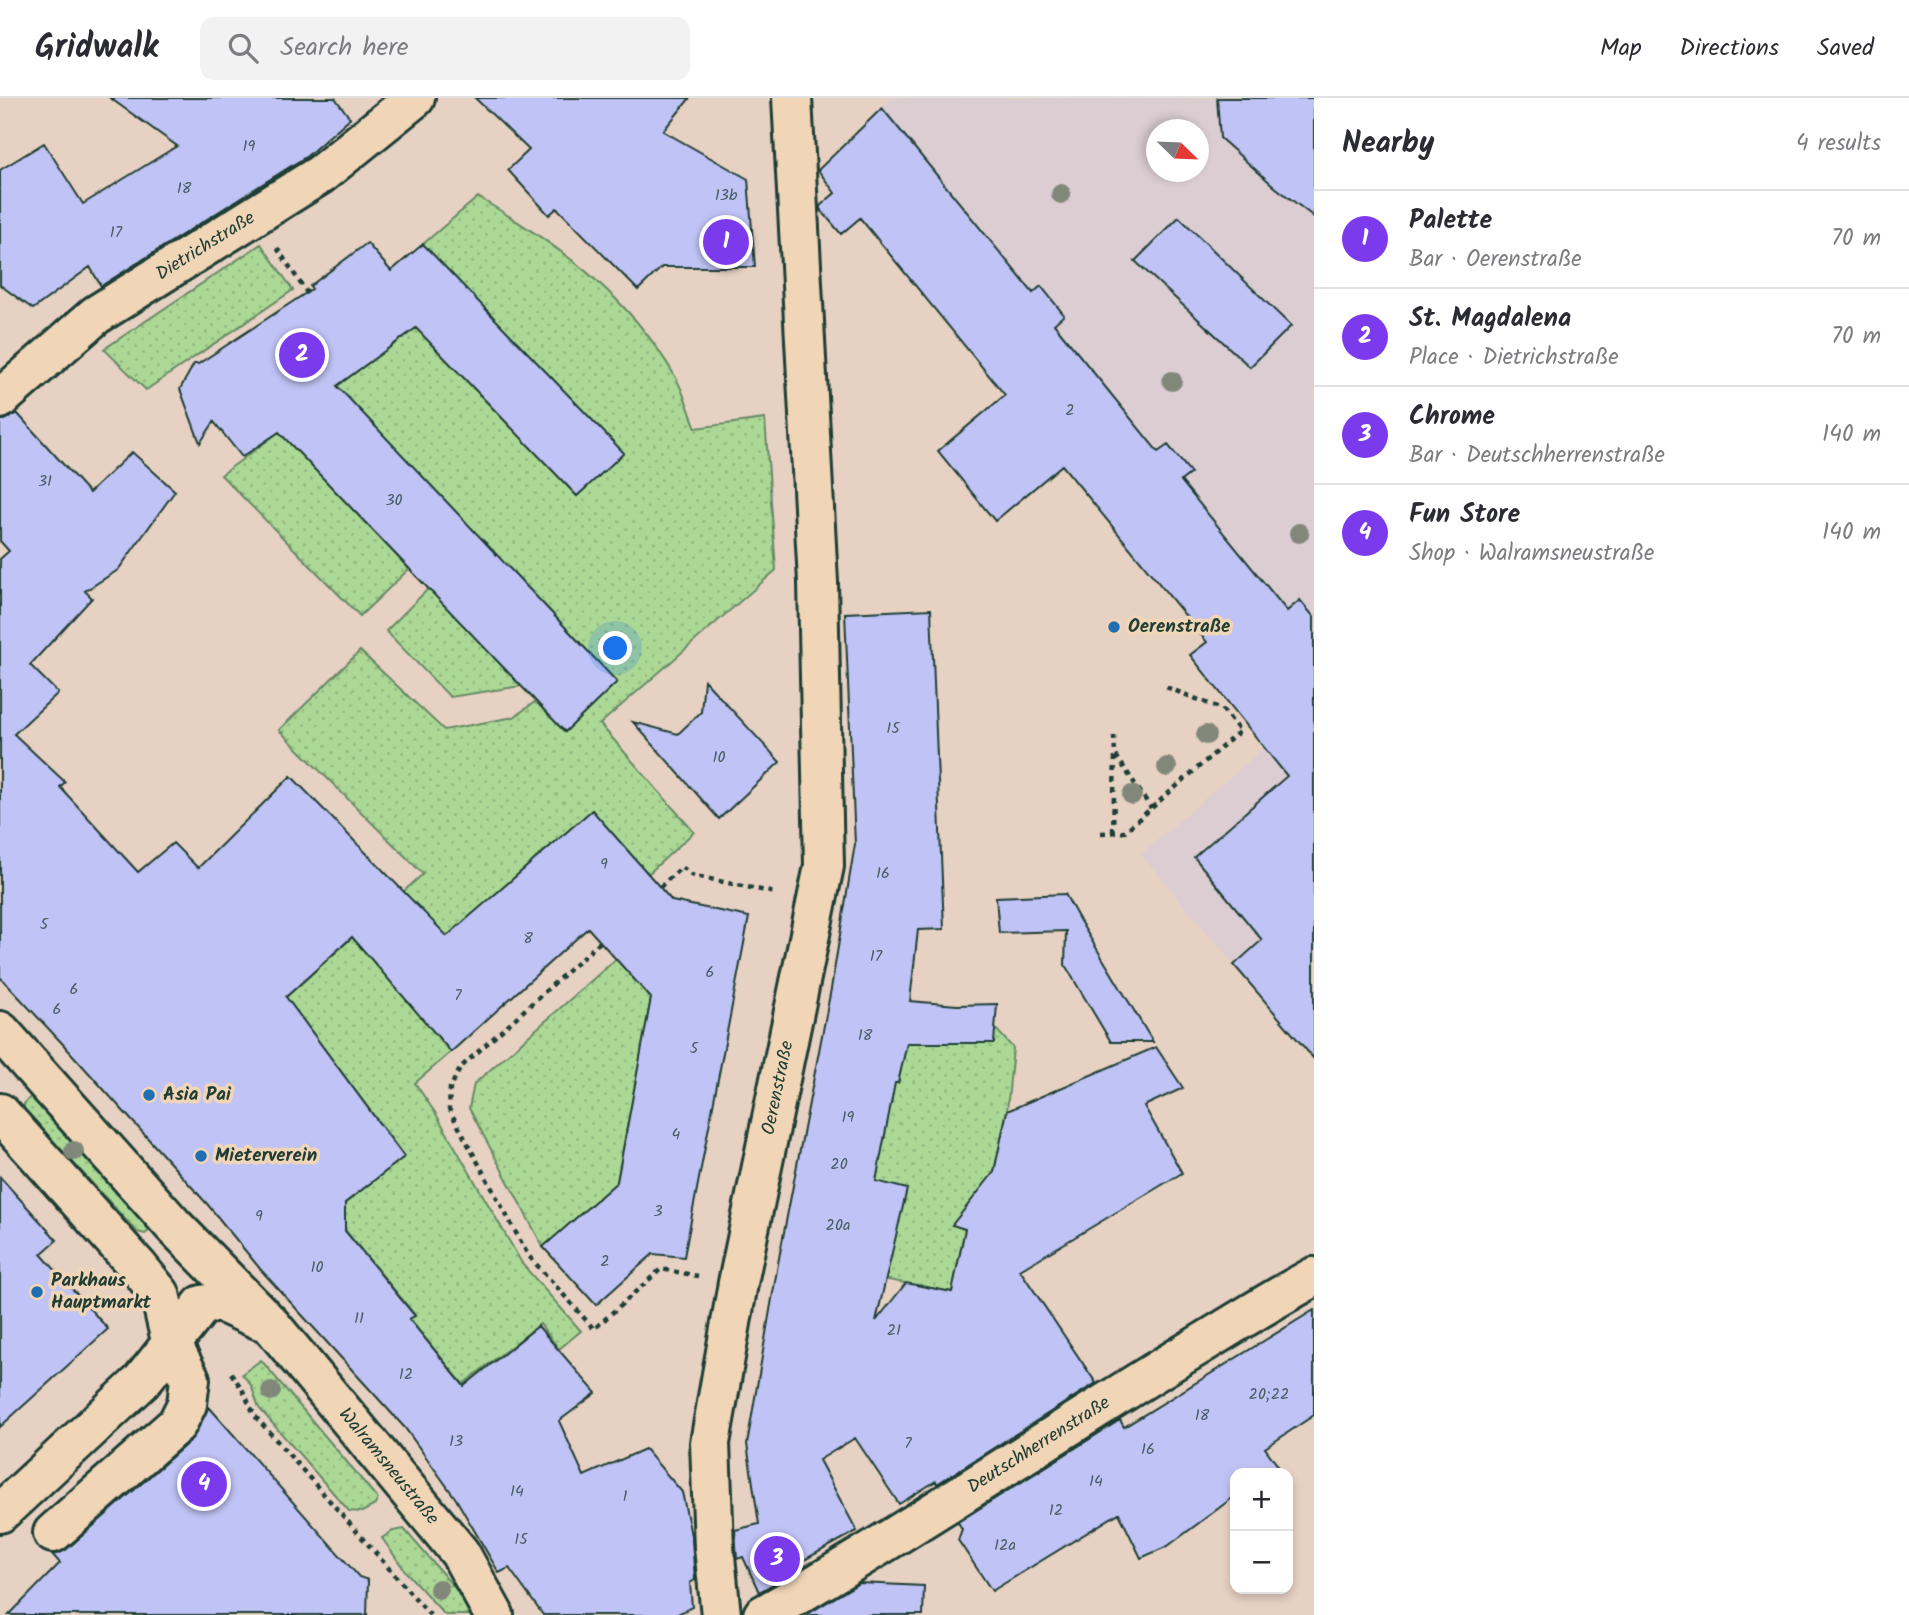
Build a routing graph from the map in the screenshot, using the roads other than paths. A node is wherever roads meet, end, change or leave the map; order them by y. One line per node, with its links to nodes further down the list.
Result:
1 (792, 98): 13 (street, Oerenstraße)
2 (410, 99): 3 (street, Dietrichstraße)
3 (0, 399)
4 (0, 1031): 6 (street, Walramsneustraße)
5 (0, 1113): 9 (street)
6 (173, 1224): 8 (street, Walramsneustraße); 9 (street, Walramsneustraße)
7 (1314, 1278): 14 (street, Deutschherrenstraße)
8 (272, 1326): 9 (street, Walramsneustraße); 12 (street, Walramsneustraße)
9 (172, 1345): 10 (street, Walramsneustraße); 11 (street)
10 (0, 1513)
11 (53, 1533)
12 (494, 1615)
13 (721, 1615)
14 (763, 1615)

